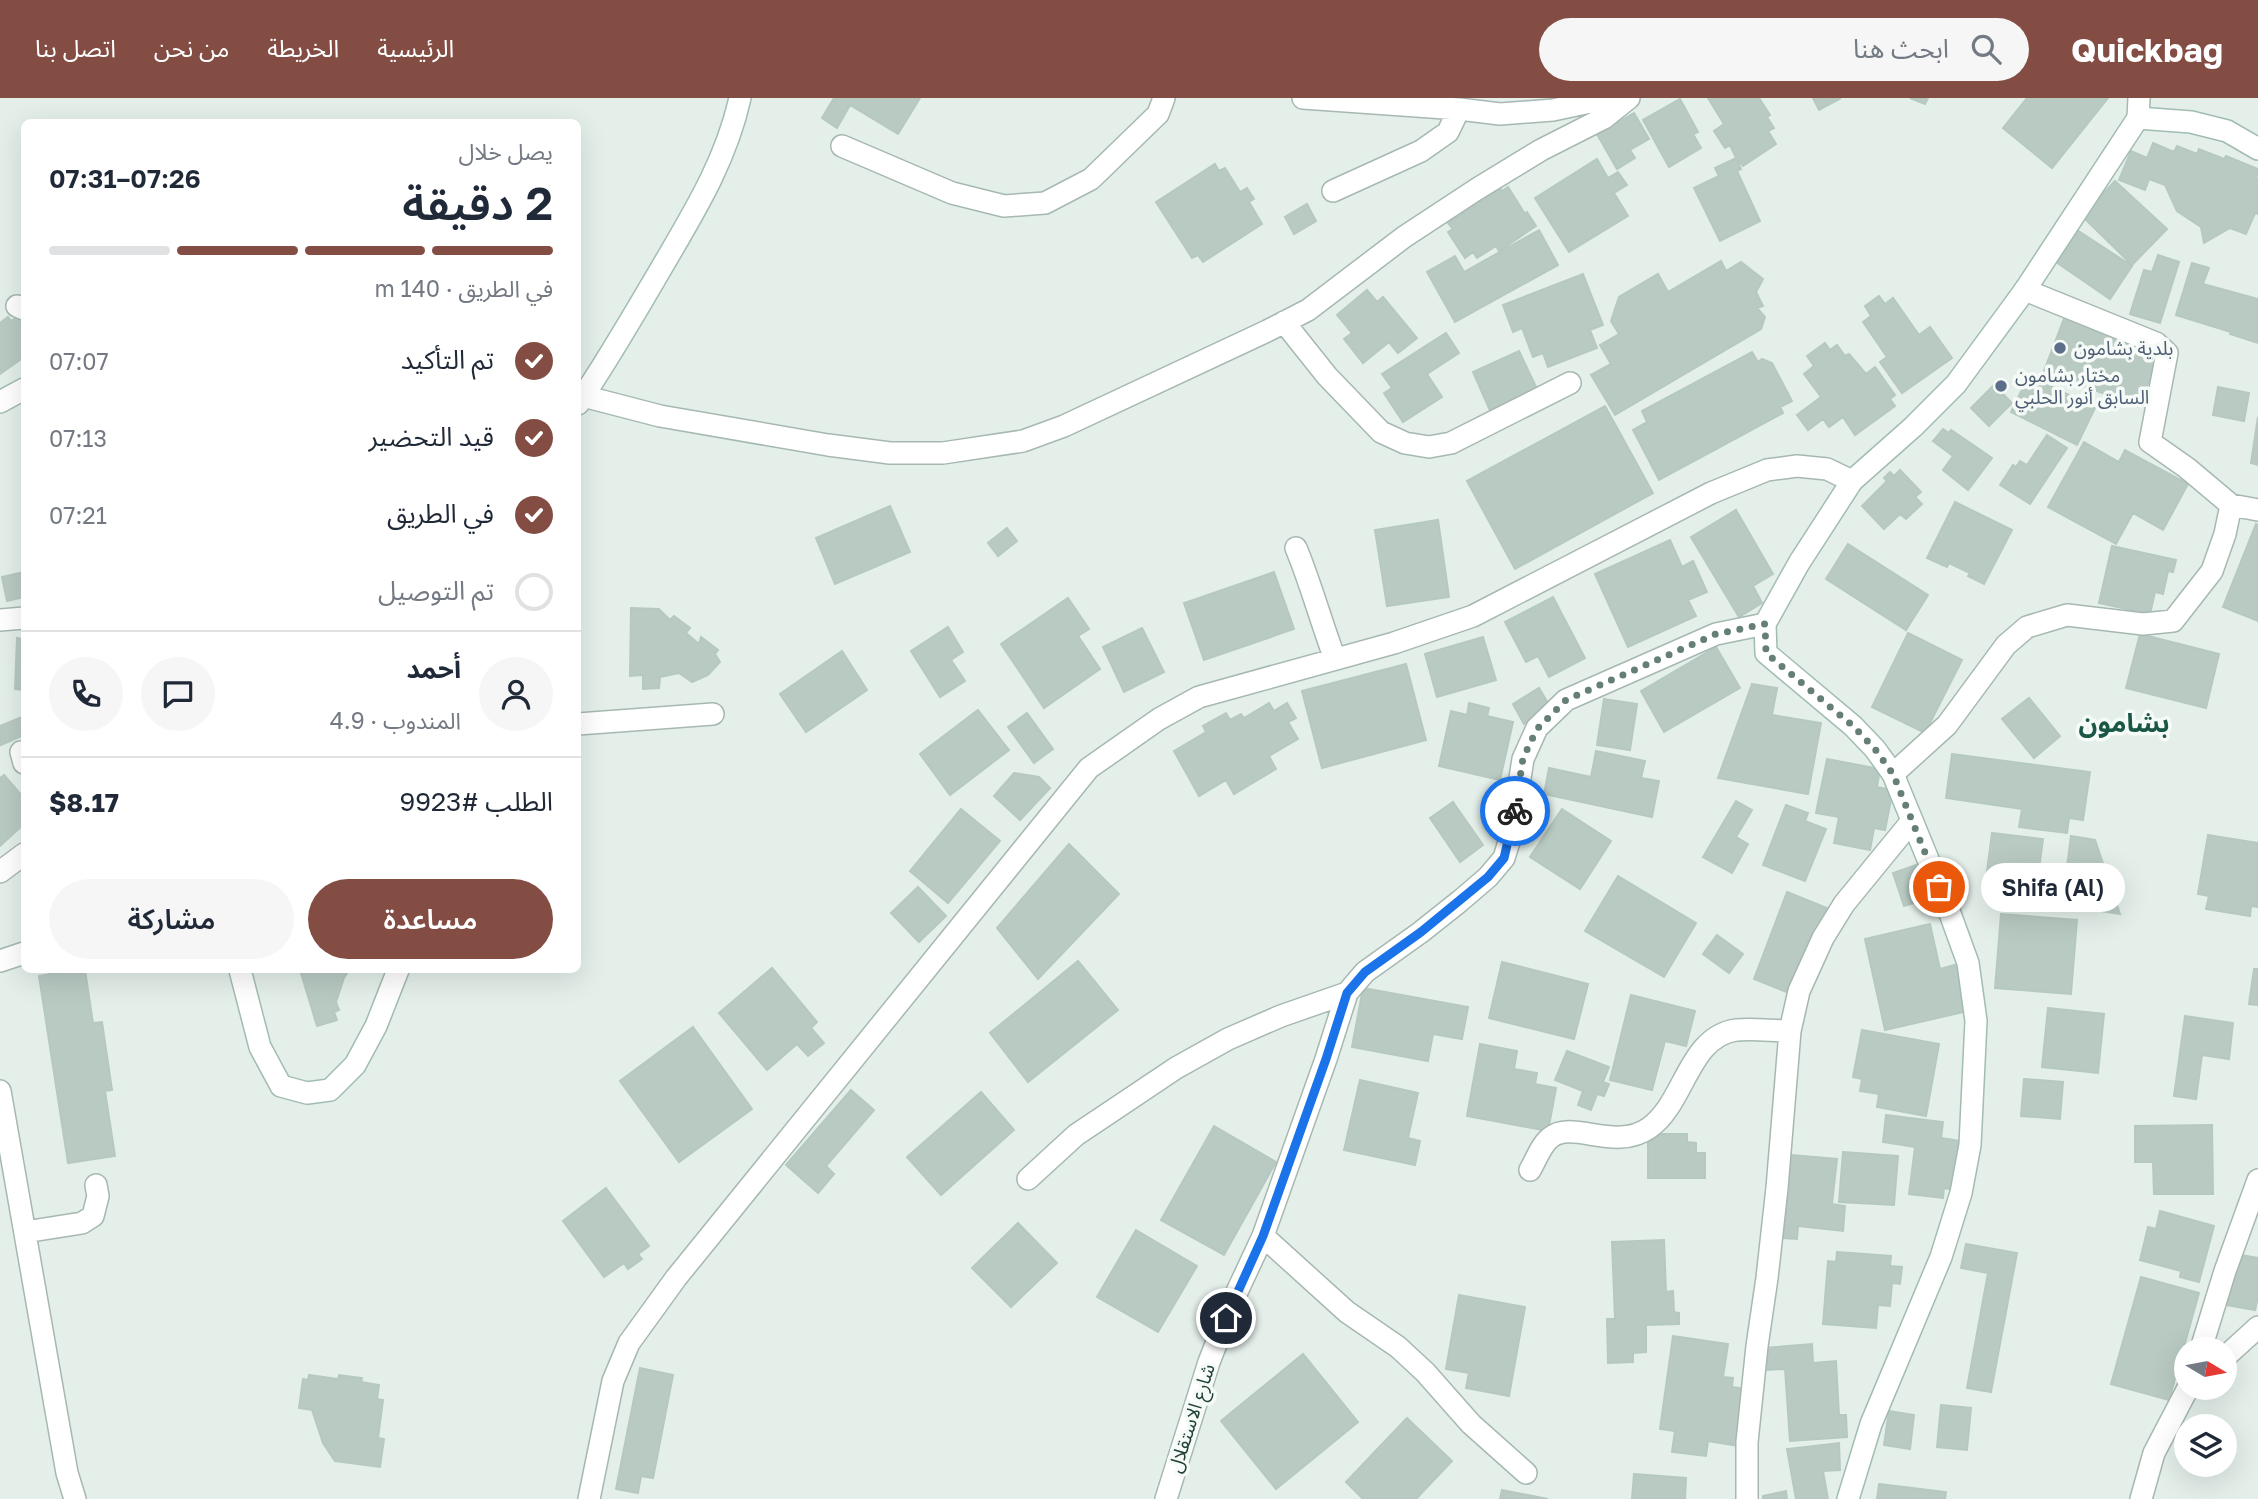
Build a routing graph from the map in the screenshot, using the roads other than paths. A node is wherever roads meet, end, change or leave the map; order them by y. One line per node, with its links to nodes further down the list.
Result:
1 (740, 98): 16 (street)
2 (1164, 98): 9 (street)
3 (1303, 98): 8 (street)
4 (1609, 98): 6 (street)
5 (1629, 98): 13 (street)
6 (1494, 106): 8 (street)
7 (2139, 108): 10 (street); 12 (street)
8 (1459, 109): 11 (street)
9 (842, 146)
10 (2258, 149)
11 (1333, 191)
12 (2025, 290): 19 (street); 20 (street)
13 (1284, 322): 14 (street); 17 (street)
14 (1570, 383)
15 (21, 392): 18 (street)
16 (581, 398)
17 (581, 400)
18 (0, 402)
19 (1852, 481): 25 (street); 26 (street)
20 (2231, 505): 21 (street); 29 (street)
21 (2258, 510)
22 (1296, 548): 26 (street)
23 (21, 618): 24 (street)
24 (0, 620)
25 (1765, 624): 29 (street); 37 (street, شارع الاستقلال)
26 (1335, 659): 52 (street)
27 (713, 714): 28 (street)
28 (581, 724)
29 (1893, 774): 30 (street)
30 (1911, 822): 38 (street); 55 (street)
31 (21, 856): 32 (street)
32 (0, 872)
33 (21, 954): 34 (street)
34 (0, 961)
35 (241, 973): 36 (street)
36 (397, 973)
37 (1347, 993): 41 (street); 45 (street, شارع الاستقلال)
38 (1790, 1031): 40 (street); 54 (street)
39 (0, 1091): 44 (street)
40 (1530, 1170)
41 (1028, 1179)
42 (2258, 1180): 47 (street)
43 (96, 1185): 44 (street)
44 (25, 1232): 51 (street)
45 (1263, 1236): 50 (street); 53 (street, شارع الاستقلال)
46 (2258, 1327): 48 (street)
47 (2205, 1337)
48 (2237, 1346)
49 (2182, 1400): 56 (street)
50 (1526, 1473)
51 (75, 1499)
52 (589, 1499)
53 (1166, 1499)
54 (1747, 1499)
55 (1848, 1499)
56 (2141, 1499)

